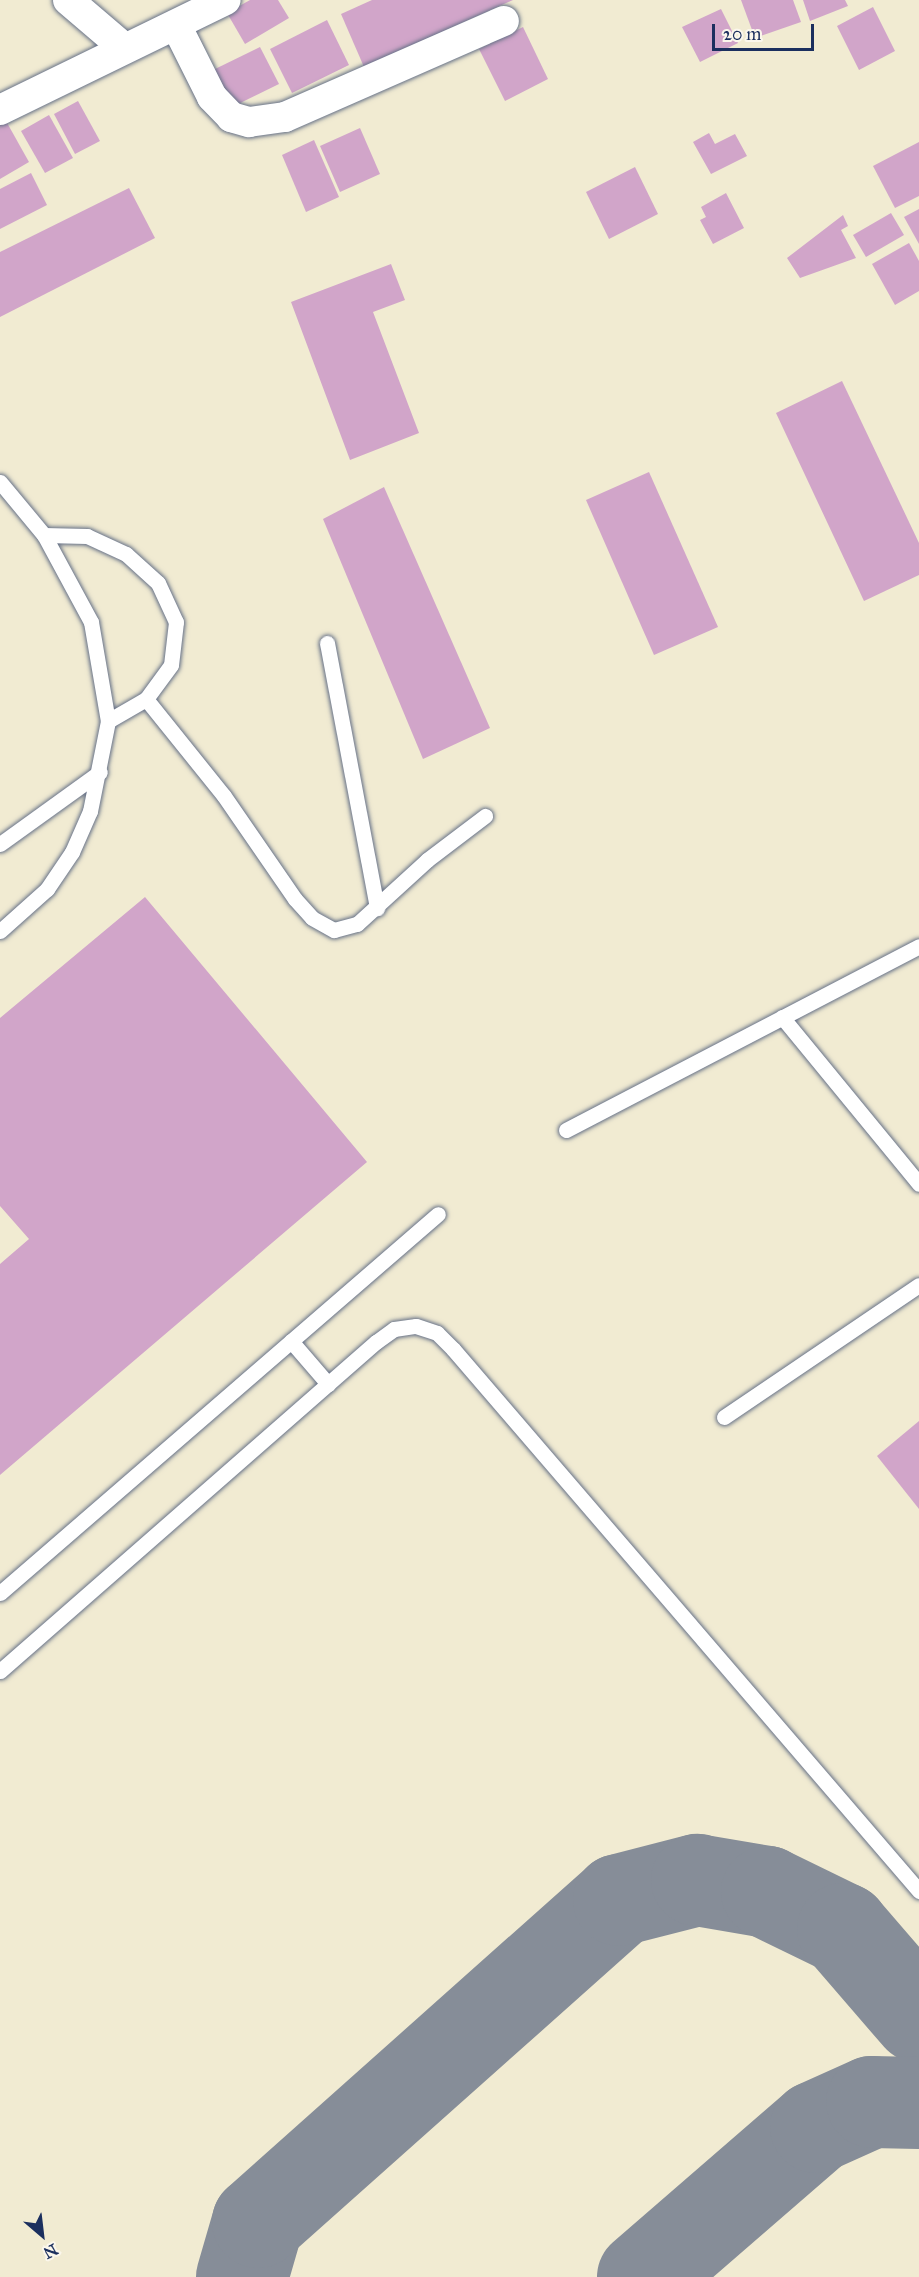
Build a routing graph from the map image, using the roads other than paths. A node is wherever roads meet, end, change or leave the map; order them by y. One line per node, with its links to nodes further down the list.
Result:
1 (68, 0): 5 (street)
2 (226, 0): 4 (street)
3 (504, 21): 4 (street)
4 (176, 25): 5 (street)
5 (123, 47): 6 (street)
6 (0, 110)
7 (0, 483): 8 (lane)
8 (44, 535): 10 (lane); 11 (lane)
9 (327, 643): 15 (lane)
10 (146, 699): 11 (lane); 15 (lane)
11 (108, 721): 12 (lane)
12 (100, 772): 14 (lane); 16 (lane)
13 (485, 816): 15 (lane)
14 (0, 844)
15 (377, 908)
16 (0, 931)
17 (919, 946): 18 (lane)
18 (782, 1017): 19 (lane); 20 (lane)
19 (566, 1130)
20 (919, 1184)
21 (438, 1214): 23 (lane)
22 (919, 1285): 25 (lane)
23 (291, 1341): 24 (lane); 26 (lane)
24 (328, 1384): 27 (lane); 28 (lane)
25 (724, 1417)
26 (0, 1593)
27 (0, 1671)
28 (919, 1891)

